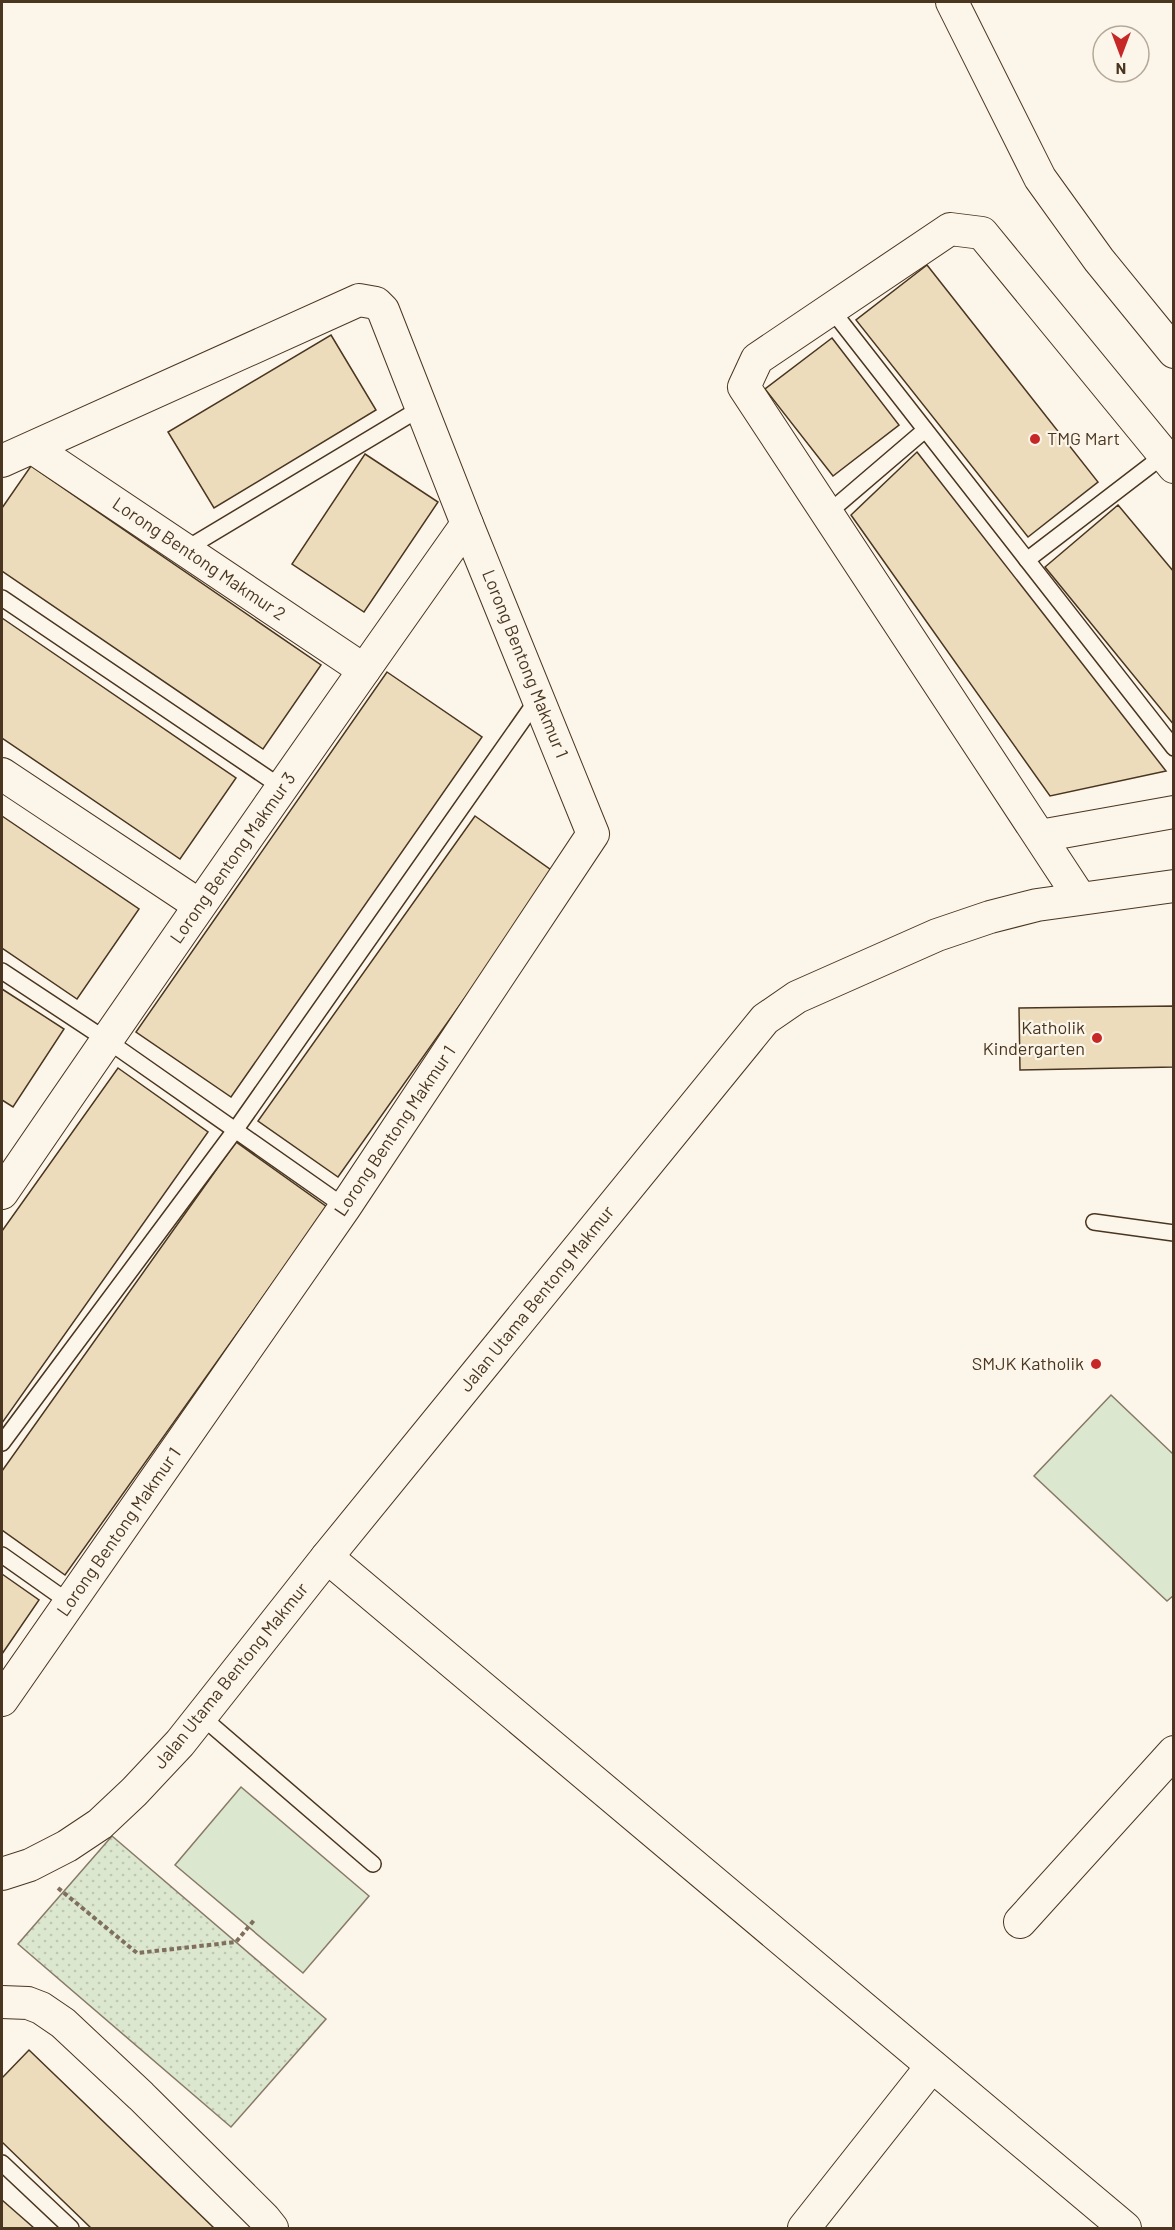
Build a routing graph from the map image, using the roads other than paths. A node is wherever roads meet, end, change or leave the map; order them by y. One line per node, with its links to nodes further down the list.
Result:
1 (952, 2): 3 (street)
2 (831, 309): 5 (lane); 8 (street); 9 (street)
3 (1173, 352)
4 (421, 408): 6 (street, Lorong Bentong Makmur 1); 10 (street, Lorong Bentong Makmur 1); 11 (lane)
5 (925, 430): 9 (lane); 12 (lane)
6 (33, 448): 7 (street, Lorong Bentong Makmur 1); 11 (street, Lorong Bentong Makmur 2)
7 (2, 461)
8 (1169, 461): 12 (lane)
9 (828, 513): 20 (street)
10 (467, 524): 14 (street, Lorong Bentong Makmur 3); 15 (street, Lorong Bentong Makmur 1)
11 (186, 549): 14 (street, Lorong Bentong Makmur 2)
12 (1027, 560): 16 (lane)
13 (2, 598): 18 (lane)
14 (364, 670): 18 (street, Lorong Bentong Makmur 3)
15 (539, 697): 26 (lane); 28 (street, Lorong Bentong Makmur 1)
16 (1173, 748)
17 (2, 774): 23 (street)
18 (281, 787): 23 (street, Lorong Bentong Makmur 3)
19 (1173, 812): 20 (street)
20 (1040, 836): 22 (street)
21 (1173, 886): 22 (street, Jalan Utama Bentong Makmur)
22 (1080, 898): 33 (street, Jalan Utama Bentong Makmur)
23 (199, 905): 25 (street, Lorong Bentong Makmur 3)
24 (2, 970): 25 (lane)
25 (108, 1041): 26 (lane); 27 (street, Lorong Bentong Makmur 3)
26 (236, 1129): 28 (lane); 31 (lane)
27 (6, 1175)
28 (345, 1207): 34 (street, Lorong Bentong Makmur 1)
29 (1094, 1222): 30 (lane)
30 (1173, 1233)
31 (2, 1443)
32 (2, 1555): 34 (lane)
33 (327, 1557): 36 (street, Jalan Utama Bentong Makmur); 42 (street)
34 (70, 1602): 35 (street, Lorong Bentong Makmur 1)
35 (2, 1700)
36 (201, 1716): 38 (lane); 39 (street, Jalan Utama Bentong Makmur)
37 (1173, 1752): 40 (street)
38 (373, 1864)
39 (16, 1869)
40 (1020, 1922)
41 (2, 2002): 45 (street)
42 (932, 2066): 46 (street); 47 (street)
43 (2, 2163): 44 (lane)
44 (71, 2229)
45 (272, 2229)
46 (804, 2229)
47 (1125, 2229)

